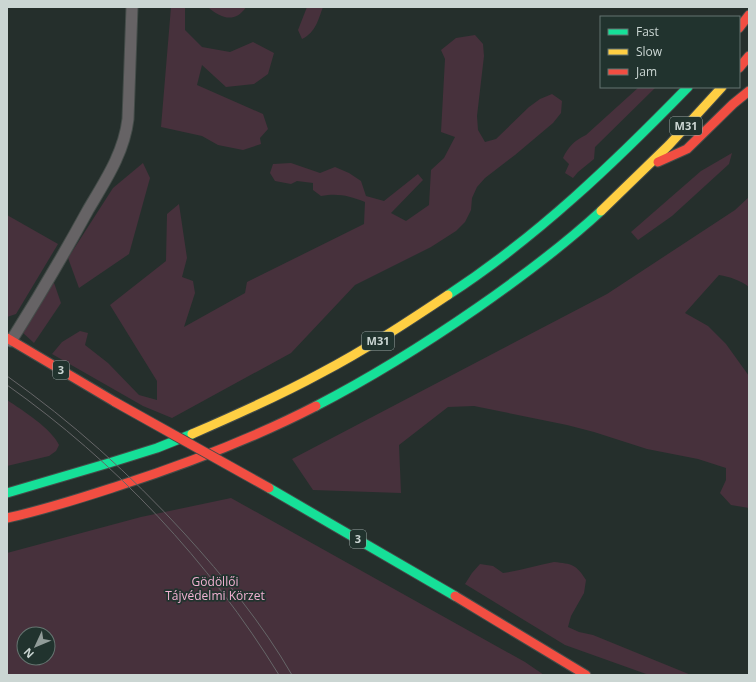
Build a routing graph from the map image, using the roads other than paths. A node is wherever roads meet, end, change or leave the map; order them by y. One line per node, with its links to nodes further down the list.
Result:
1 (132, 7): 10 (street)
2 (749, 15): 3 (main road)
3 (740, 27)
4 (749, 56): 5 (main road)
5 (740, 67)
6 (687, 88): 11 (main road, M31)
7 (721, 88): 9 (main road, M31)
8 (749, 91): 9 (main road)
9 (650, 165): 12 (main road, M31)
10 (9, 340): 13 (main road, 3, bridge)
11 (7, 493)
12 (7, 518)
13 (586, 675)

